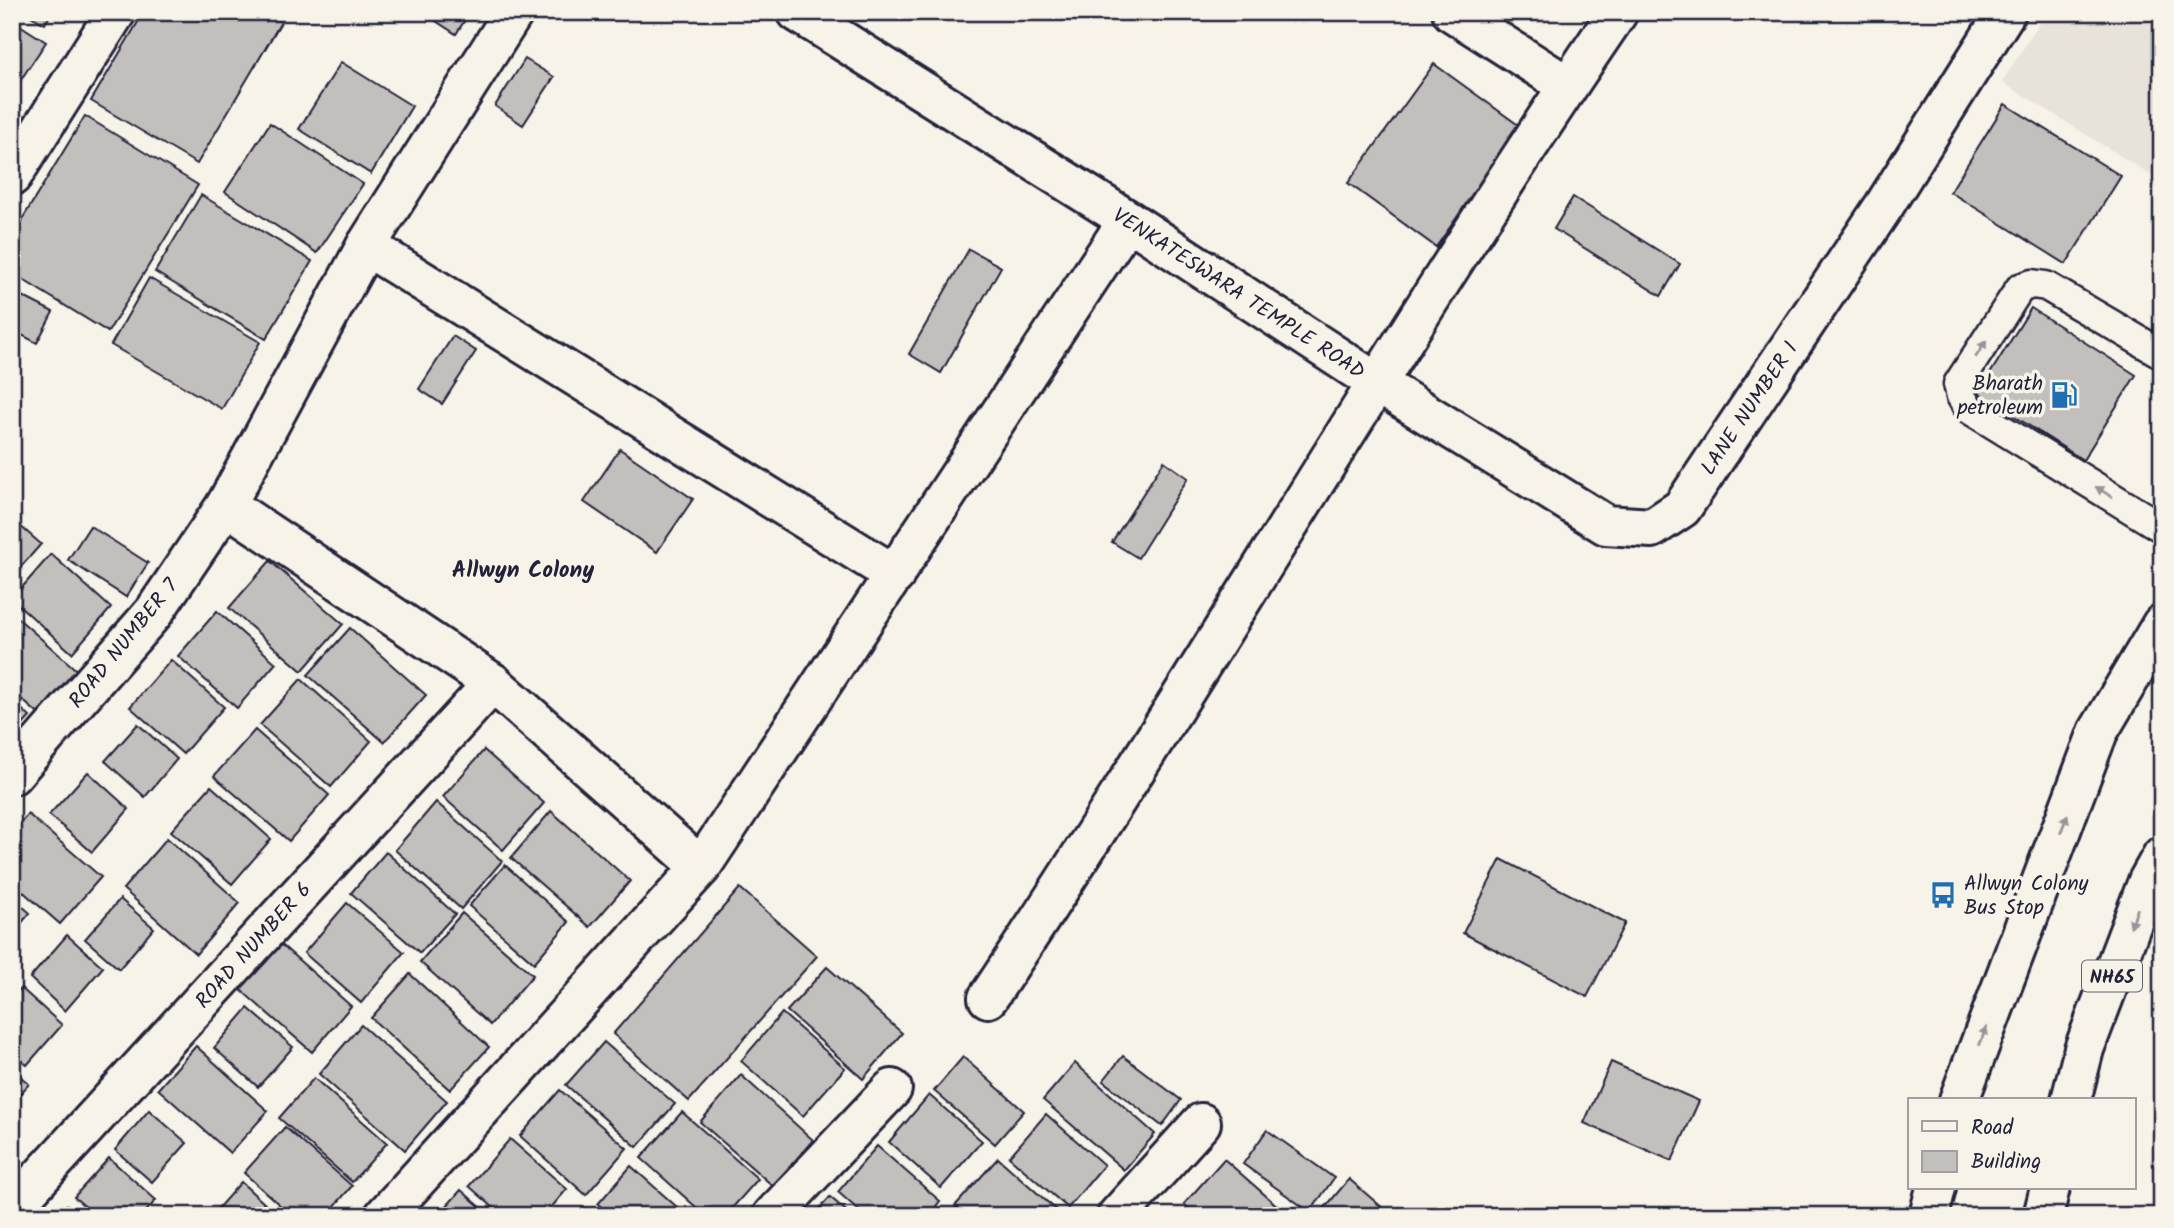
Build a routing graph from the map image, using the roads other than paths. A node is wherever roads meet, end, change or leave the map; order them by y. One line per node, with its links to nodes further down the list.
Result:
1 (116, 12): 8 (main road)
2 (514, 12): 10 (main road, ROAD NUMBER 7)
3 (797, 12): 9 (main road, VENKATESWARA TEMPLE ROAD)
4 (1452, 12): 7 (main road)
5 (1618, 12): 7 (main road, VENKATESWARA TEMPLE ROAD)
6 (2006, 12): 12 (main road, LANE NUMBER 1)
7 (1568, 86): 12 (main road, VENKATESWARA TEMPLE ROAD)
8 (12, 176)
9 (1128, 220): 12 (main road, VENKATESWARA TEMPLE ROAD); 15 (main road)
10 (366, 246): 13 (main road, ROAD NUMBER 7); 15 (main road)
11 (2162, 354): 14 (lane, one-way to 11)
12 (1377, 383): 21 (main road)
13 (226, 505): 17 (main road); 18 (main road, ROAD NUMBER 7)
14 (2162, 528)
15 (895, 575): 20 (main road)
16 (2162, 624): 23 (main road, one-way to 16)
17 (493, 682): 20 (main road); 28 (main road, ROAD NUMBER 6)
18 (12, 775)
19 (2162, 856): 24 (main road, NH65, one-way to 24)
20 (701, 867): 29 (main road)
21 (988, 998)
22 (892, 1089): 30 (main road)
23 (1960, 1098)
24 (2072, 1098)
25 (1201, 1123): 31 (main road)
26 (1936, 1190): 32 (main road)
27 (2050, 1190): 33 (main road)
28 (12, 1208)
29 (384, 1216)
30 (772, 1216)
31 (1117, 1216)
32 (1929, 1216)
33 (2043, 1216)

